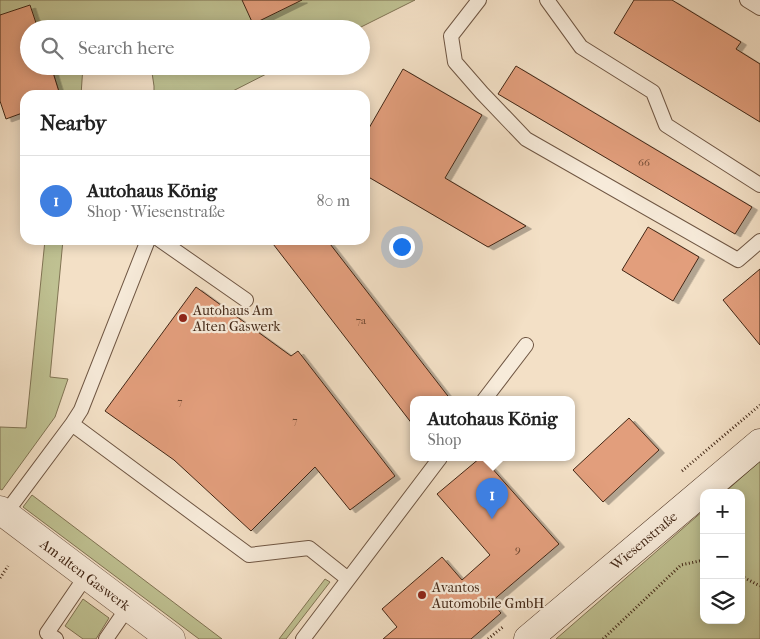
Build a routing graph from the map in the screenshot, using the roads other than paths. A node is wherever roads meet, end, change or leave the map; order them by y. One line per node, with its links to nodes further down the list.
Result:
1 (479, 0): 6 (lane)
2 (547, 0): 5 (lane)
3 (747, 0): 4 (lane)
4 (760, 8)
5 (760, 184)
6 (760, 241)
7 (146, 245): 12 (lane)
8 (167, 245): 9 (lane)
9 (246, 300)
10 (526, 345): 11 (lane)
11 (487, 396)
12 (72, 424): 16 (lane); 18 (lane)
13 (760, 443): 15 (street, Wiesenstraße)
14 (438, 461): 18 (lane)
15 (748, 463): 24 (street, Wiesenstraße)
16 (3, 512): 17 (street, Am alten Gaswerk)
17 (86, 576): 19 (street, Am alten Gaswerk); 20 (lane)
18 (348, 579): 23 (lane)
19 (128, 607): 21 (lane); 22 (street, Am alten Gaswerk)
20 (56, 639)
21 (106, 639)
22 (171, 639)
23 (303, 639)
24 (528, 639)

